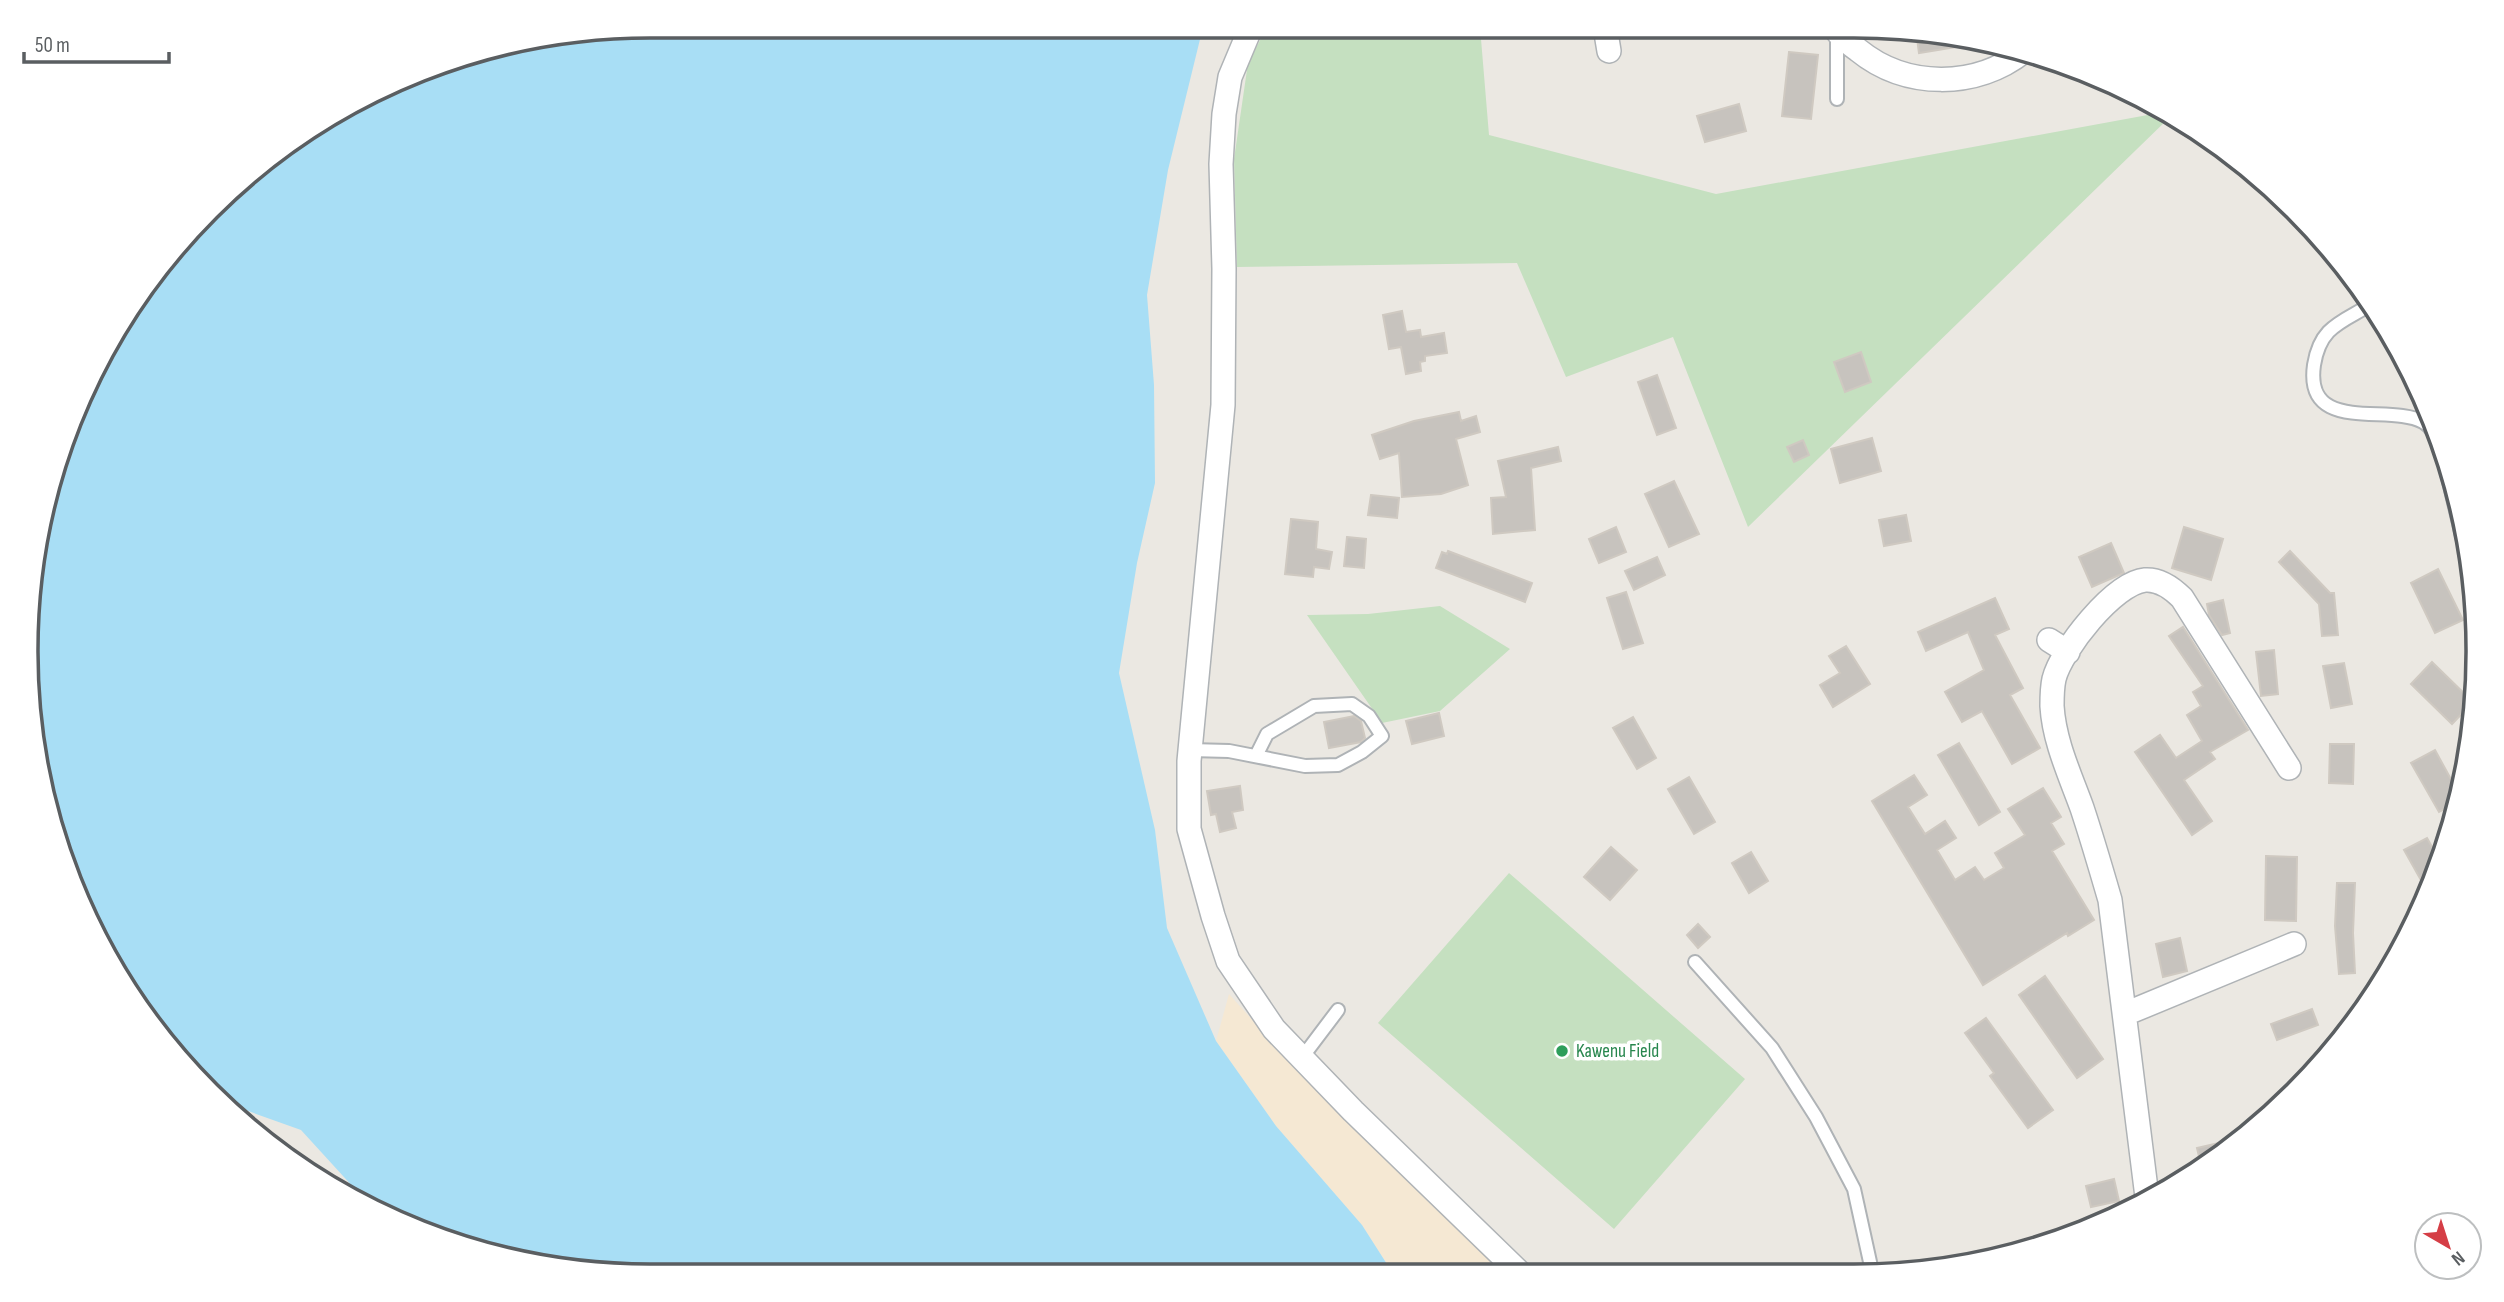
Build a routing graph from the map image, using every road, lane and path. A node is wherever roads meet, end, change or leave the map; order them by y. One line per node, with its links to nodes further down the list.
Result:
1 (1246, 38): 10 (street)
2 (1607, 38): 5 (street)
3 (1836, 38): 7 (lane)
4 (1845, 38): 6 (street)
5 (1609, 51)
6 (2010, 59)
7 (1837, 99)
8 (2361, 310): 9 (lane)
9 (2421, 423)
10 (1190, 750): 11 (lane); 17 (street)
11 (1256, 756): 11 (lane)
12 (2289, 768): 16 (street)
13 (2294, 944): 16 (street)
14 (1695, 962): 19 (lane)
15 (1338, 1010): 17 (lane)
16 (2125, 1014): 18 (street)
17 (1301, 1059): 20 (street)
18 (2146, 1188)
19 (1870, 1263)
20 (1510, 1264)

